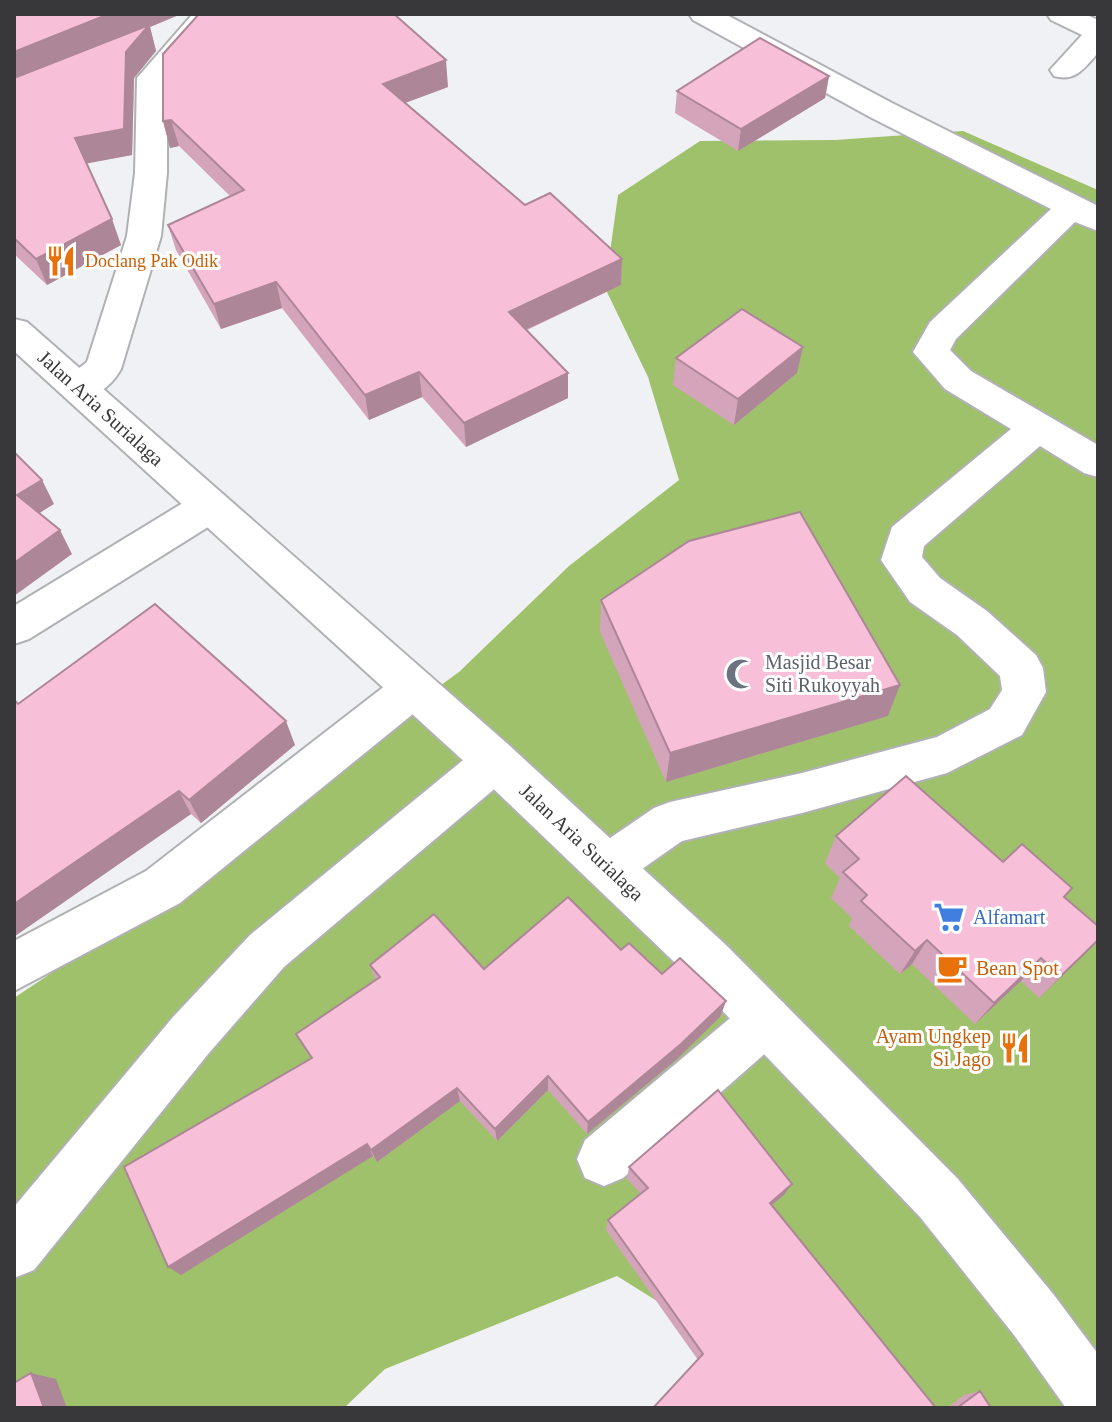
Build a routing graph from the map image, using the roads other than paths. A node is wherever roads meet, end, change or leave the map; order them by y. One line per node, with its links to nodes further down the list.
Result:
1 (703, 14): 8 (street)
2 (1061, 14): 4 (street)
3 (209, 16): 5 (street); 10 (street)
4 (1098, 35): 6 (street)
5 (147, 42)
6 (1065, 70)
7 (1062, 217): 11 (street)
8 (1098, 220)
9 (17, 338): 10 (street, Jalan Aria Surialaga)
10 (78, 388): 13 (street, Jalan Aria Surialaga)
11 (1038, 426): 12 (street); 17 (street)
12 (1098, 463)
13 (210, 506): 14 (street); 15 (street, Jalan Aria Surialaga)
14 (14, 627)
15 (414, 688): 16 (street, Jalan Aria Surialaga); 18 (street)
16 (495, 761): 17 (street, Jalan Aria Surialaga); 21 (street)
17 (608, 866): 19 (street, Jalan Aria Surialaga)
18 (14, 967)
19 (766, 1020): 20 (street); 22 (street, Jalan Aria Surialaga)
20 (604, 1159)
21 (14, 1250)
22 (1098, 1403)

